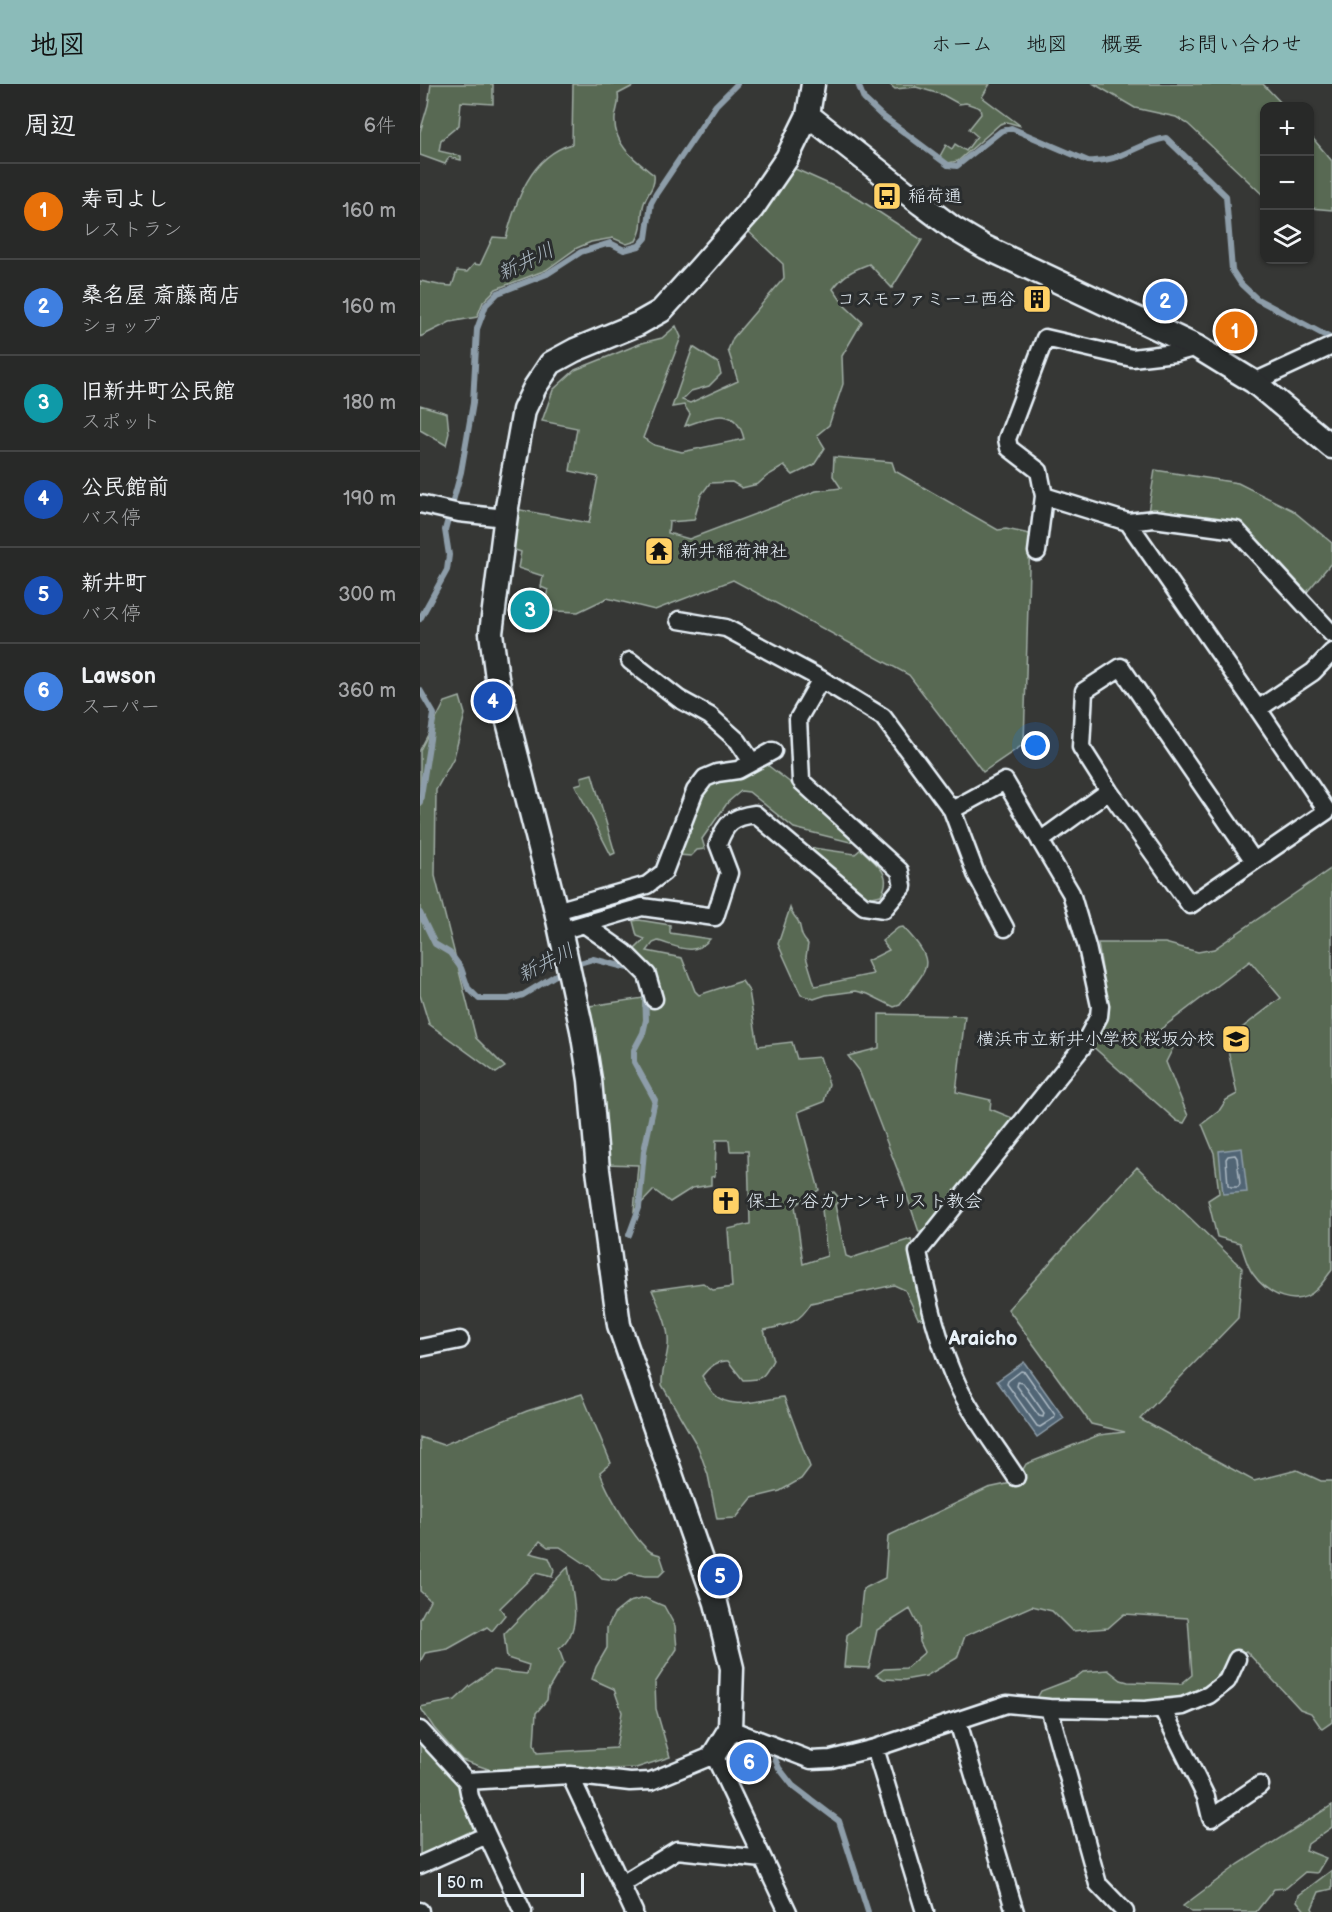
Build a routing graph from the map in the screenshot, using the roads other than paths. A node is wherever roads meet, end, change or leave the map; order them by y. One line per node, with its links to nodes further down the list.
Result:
1 (813, 84): 2 (street)
2 (808, 115): 4 (street); 9 (street)
3 (1332, 346): 5 (street)
4 (1197, 347): 5 (street); 7 (street)
5 (1254, 382): 6 (street)
6 (1332, 447)
7 (1044, 496): 10 (street); 11 (street)
8 (420, 504): 9 (street)
9 (505, 518): 24 (street)
10 (1128, 522): 13 (street); 17 (street)
11 (1037, 552)
12 (679, 620): 16 (street)
13 (1332, 634)
14 (1332, 652): 17 (street)
15 (630, 661): 19 (street)
16 (821, 679): 21 (street); 25 (street)
17 (1258, 709): 23 (street)
18 (773, 751): 19 (street)
19 (753, 762): 24 (street)
20 (1109, 791): 22 (street); 23 (street); 23 (street)
21 (952, 810): 22 (street); 26 (street)
22 (1040, 841): 30 (street)
23 (1254, 861)
24 (558, 921): 25 (street); 35 (street)
25 (584, 924): 27 (street)
26 (1005, 928)
27 (654, 999)
28 (460, 1340): 29 (street)
29 (420, 1348)
30 (1016, 1477)
31 (1237, 1659): 33 (street)
32 (1049, 1708): 33 (street); 34 (street); 51 (street)
33 (1162, 1708): 41 (street)
34 (958, 1722): 37 (street); 50 (street)
35 (730, 1729): 37 (street); 38 (street)
36 (420, 1730): 40 (street)
37 (876, 1748): 49 (street)
38 (714, 1755): 39 (street); 43 (street)
39 (570, 1775): 40 (street); 45 (street)
40 (467, 1781): 42 (street)
41 (1260, 1785)
42 (487, 1835): 44 (street); 46 (street)
43 (763, 1859): 45 (street); 48 (street)
44 (420, 1865)
45 (622, 1884): 47 (street)
46 (523, 1912)
47 (634, 1912)
48 (788, 1912)
49 (925, 1912)
50 (1015, 1912)
51 (1125, 1912)

